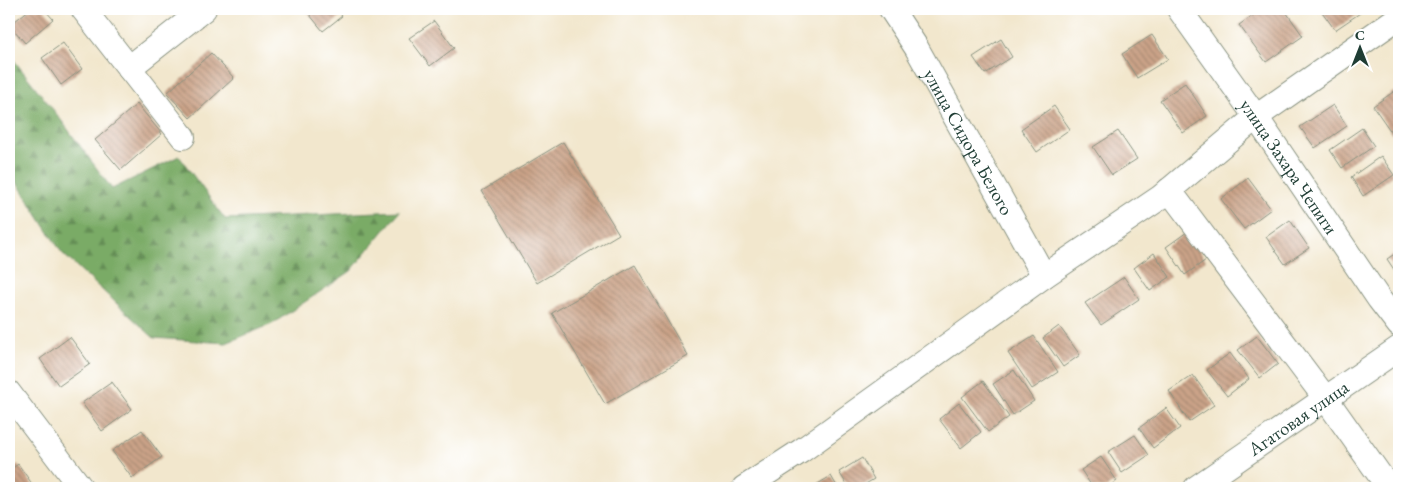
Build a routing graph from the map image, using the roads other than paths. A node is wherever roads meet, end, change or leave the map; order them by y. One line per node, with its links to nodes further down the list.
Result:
1 (83, 9): 6 (street)
2 (204, 9): 6 (street)
3 (891, 9): 10 (street, улица Сидора Белого)
4 (1179, 9): 7 (street, улица Захара Чепиги)
5 (1399, 17): 7 (street)
6 (129, 68): 8 (street)
7 (1256, 117): 9 (street); 11 (street, улица Захара Чепиги)
8 (183, 138)
9 (1169, 190): 10 (street); 14 (street)
10 (1044, 276): 16 (street)
11 (1399, 325)
12 (1399, 348): 14 (street, Агатовая улица)
13 (9, 394): 15 (street)
14 (1326, 399): 17 (street, Агатовая улица); 18 (street)
15 (81, 488)
16 (744, 488)
17 (1196, 488)
18 (1389, 488)

